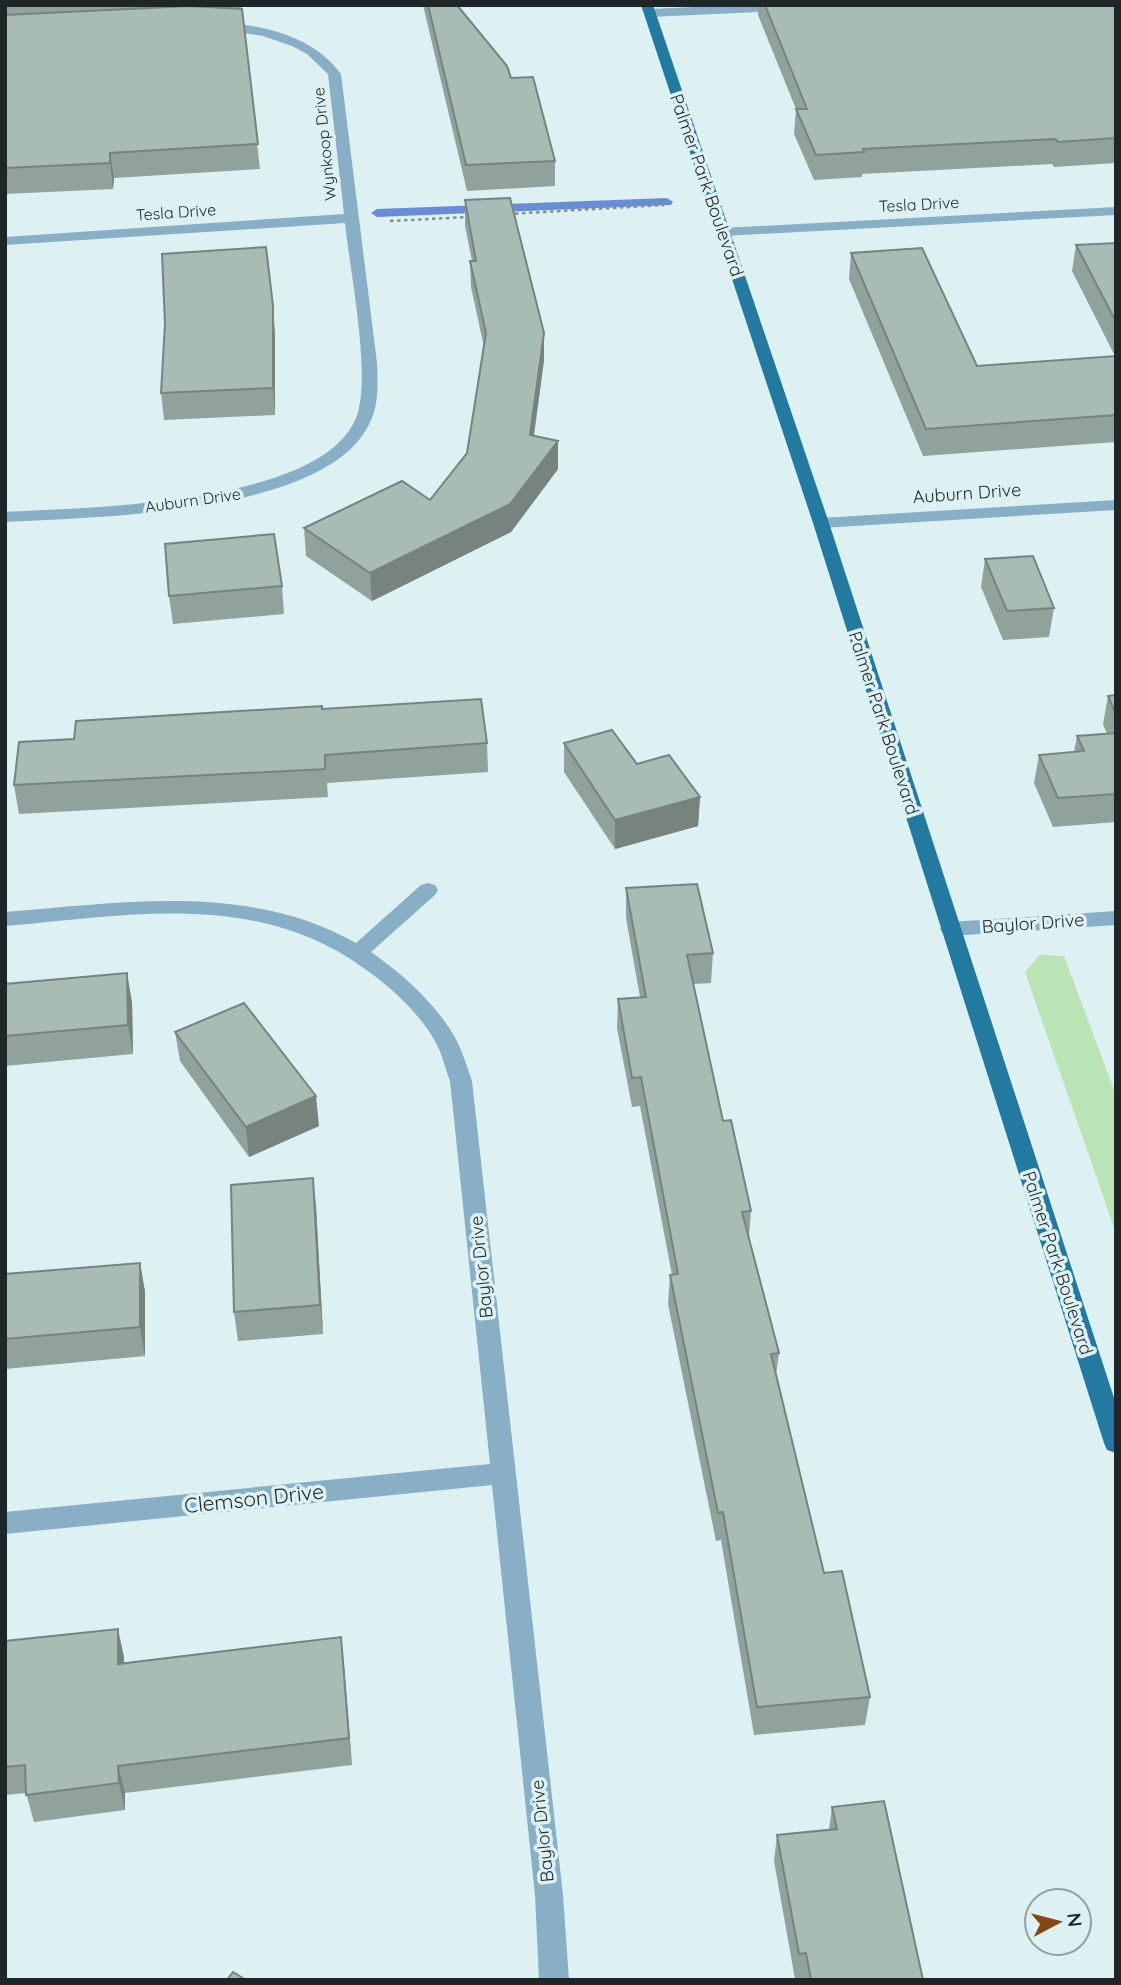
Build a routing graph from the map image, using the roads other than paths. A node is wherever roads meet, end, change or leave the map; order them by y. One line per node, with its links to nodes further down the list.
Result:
1 (824, 5): 2 (street)
2 (649, 9): 6 (main road, Palmer Park Boulevard)
3 (203, 23): 5 (street, Wynkoop Drive)
4 (1116, 211): 6 (street, Tesla Drive)
5 (350, 221): 7 (street, Tesla Drive); 9 (street, Auburn Drive)
6 (723, 232): 10 (main road, Palmer Park Boulevard)
7 (5, 241)
8 (1116, 505): 10 (street, Auburn Drive)
9 (5, 517)
10 (821, 523): 14 (main road, Palmer Park Boulevard)
11 (428, 890): 15 (street)
12 (1116, 918): 14 (street, Baylor Drive)
13 (5, 919): 15 (street, Baylor Drive)
14 (950, 929): 16 (main road, Palmer Park Boulevard)
15 (357, 953): 17 (street, Baylor Drive)
16 (1116, 1443)
17 (503, 1473): 18 (street, Clemson Drive); 19 (street, Baylor Drive)
18 (5, 1523)
19 (554, 1980)

